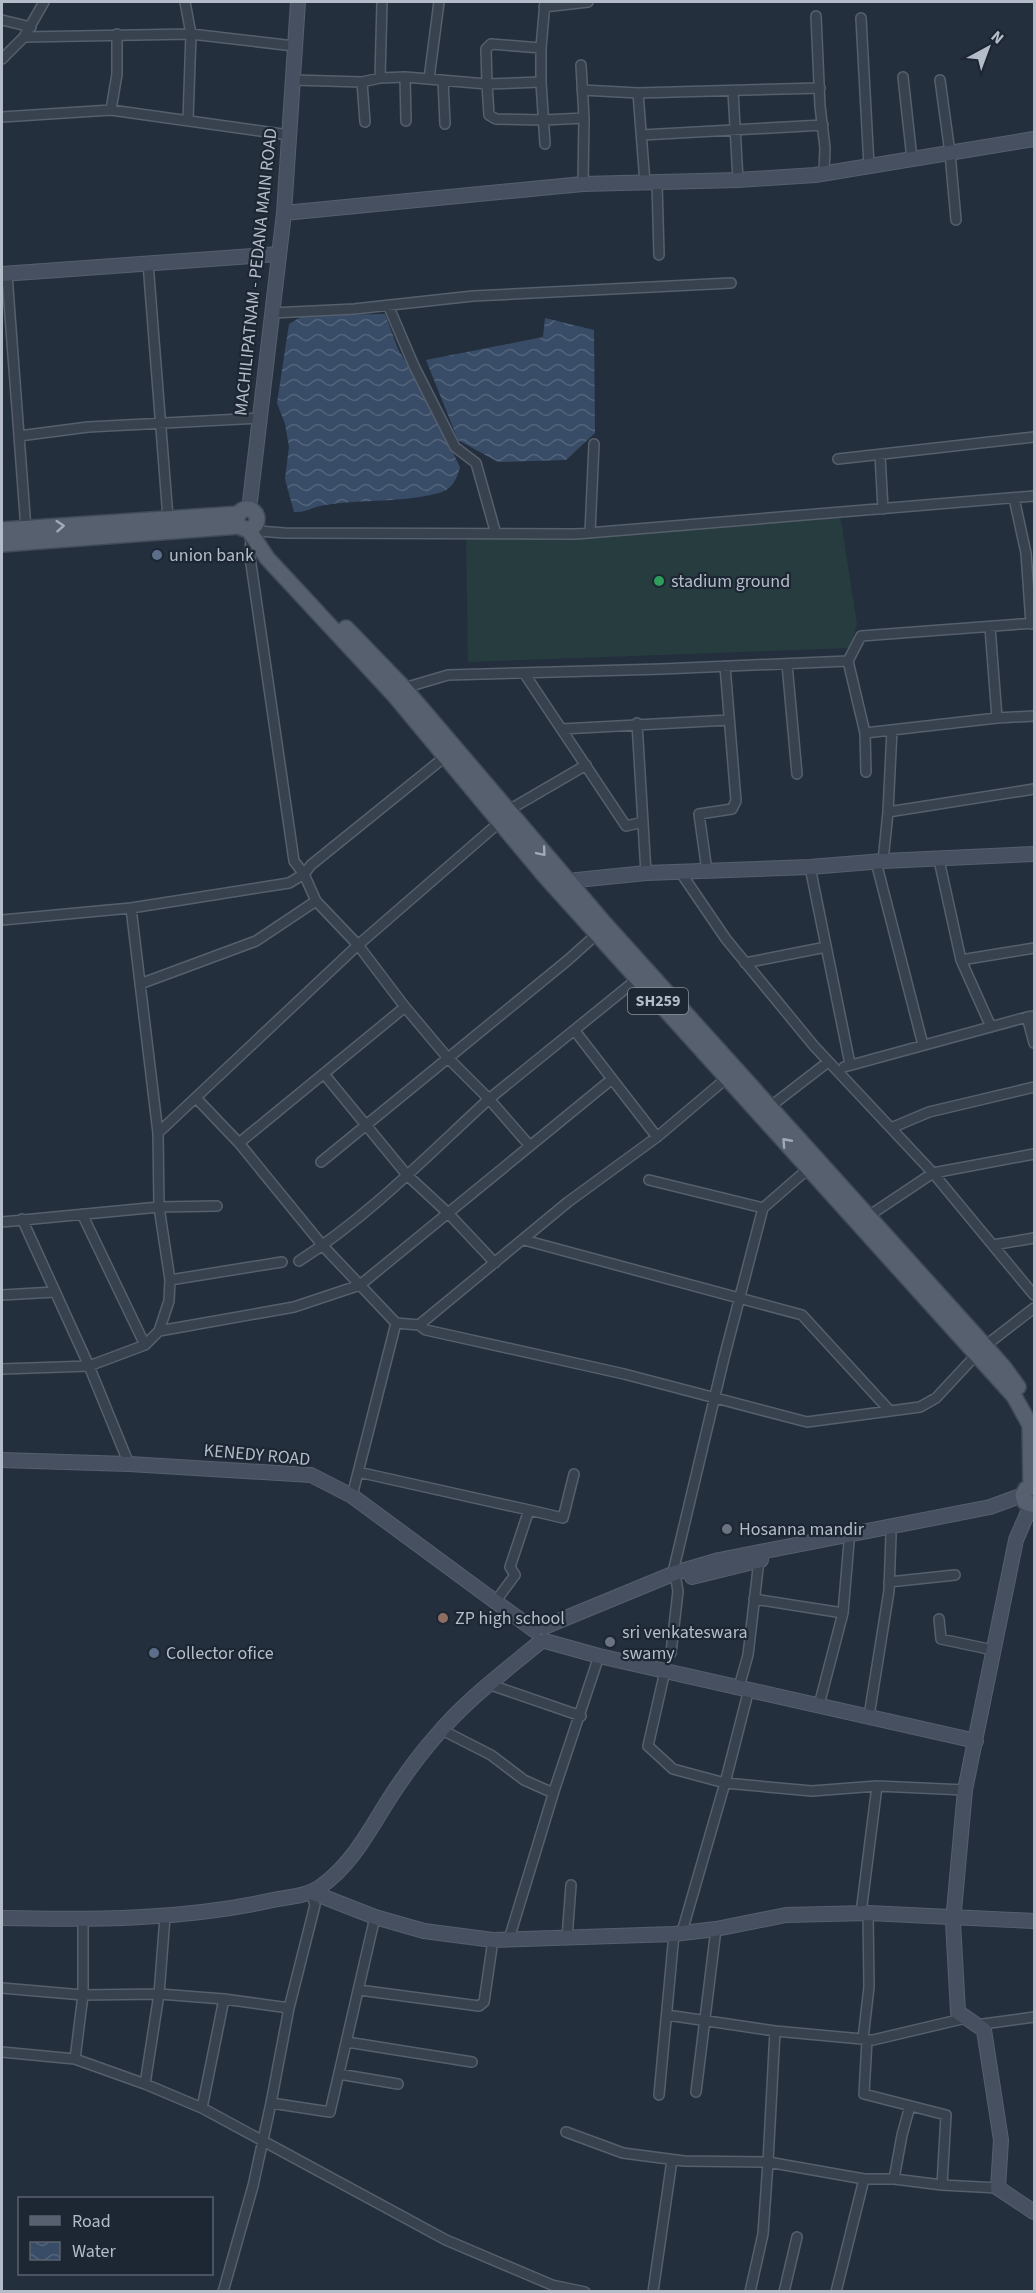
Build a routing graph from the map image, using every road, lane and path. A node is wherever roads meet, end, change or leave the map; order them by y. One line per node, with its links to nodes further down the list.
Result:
1 (44, 2): 11 (street)
2 (185, 2): 13 (street)
3 (298, 2): 15 (street, MACHILIPATNAM - PEDANA MAIN ROAD)
4 (382, 2): 21 (street)
5 (439, 2): 22 (street)
6 (588, 2): 7 (street)
7 (544, 4): 16 (street)
8 (816, 16): 29 (street)
9 (861, 18): 49 (street)
10 (2, 20): 11 (street)
11 (31, 27): 14 (street)
12 (117, 34): 13 (street); 14 (street); 33 (street)
13 (191, 34): 15 (street); 36 (street)
14 (24, 37): 17 (street)
15 (294, 46): 23 (street, MACHILIPATNAM - PEDANA MAIN ROAD)
16 (540, 48): 27 (street); 28 (street)
17 (2, 59)
18 (581, 65): 30 (street)
19 (405, 77): 21 (street); 22 (street); 38 (street)
20 (903, 77): 48 (street)
21 (380, 78): 26 (street)
22 (429, 79): 24 (street)
23 (293, 80): 26 (street); 43 (street, MACHILIPATNAM - PEDANA MAIN ROAD)
24 (443, 80): 28 (street); 40 (street)
25 (940, 80): 47 (street)
26 (362, 82): 39 (street)
27 (541, 82): 28 (street); 37 (street)
28 (487, 84): 37 (street)
29 (820, 88): 31 (street); 41 (street)
30 (582, 90): 32 (street); 35 (street)
31 (733, 91): 32 (street); 42 (street)
32 (638, 93): 44 (street)
33 (111, 110): 34 (street); 36 (street)
34 (2, 117)
35 (584, 118): 37 (street); 53 (street)
36 (188, 120): 43 (street)
37 (543, 120): 46 (street)
38 (406, 121)
39 (365, 122)
40 (445, 124)
41 (823, 125): 42 (street); 50 (street)
42 (735, 129): 44 (street); 51 (street)
43 (289, 135): 54 (street, MACHILIPATNAM - PEDANA MAIN ROAD)
44 (642, 135): 52 (street)
45 (1035, 139): 47 (street)
46 (545, 144)
47 (950, 153): 48 (street); 55 (street)
48 (912, 159): 49 (street)
49 (869, 166): 50 (street)
50 (824, 173): 51 (street)
51 (738, 180): 52 (street)
52 (651, 183): 53 (street); 57 (street)
53 (583, 184): 54 (street)
54 (284, 213): 56 (street, MACHILIPATNAM - PEDANA MAIN ROAD)
55 (956, 220)
56 (279, 254): 58 (street); 62 (street, MACHILIPATNAM - PEDANA MAIN ROAD)
57 (659, 255)
58 (148, 263): 59 (street); 64 (street)
59 (4, 274): 65 (street)
60 (731, 283): 61 (street)
61 (388, 305): 62 (street); 79 (street)
62 (272, 313): 63 (street, MACHILIPATNAM - PEDANA MAIN ROAD)
63 (259, 418): 64 (street); 74 (street, MACHILIPATNAM - PEDANA MAIN ROAD)
64 (162, 424): 65 (street); 73 (street)
65 (19, 436): 75 (street)
66 (1035, 437): 68 (street)
67 (594, 444): 78 (street)
68 (880, 455): 69 (street); 72 (street)
69 (838, 459)
70 (1035, 496): 71 (street)
71 (1014, 498): 72 (street); 81 (street)
72 (883, 509): 78 (street)
73 (168, 518): 74 (main road); 77 (main road)
74 (249, 524): 77 (main road); 79 (street); 87 (main road, SH259); 95 (main road, SH259); 110 (street)
75 (26, 529): 76 (main road); 77 (main road, one-way to 77)
76 (2, 530)
77 (92, 530): 80 (main road)
78 (590, 533): 79 (street)
79 (496, 534)
80 (2, 544)
81 (1033, 624): 82 (street)
82 (990, 627): 83 (street); 89 (street)
83 (848, 661): 84 (street); 94 (street)
84 (787, 664): 85 (street); 98 (street)
85 (726, 666): 86 (street); 90 (street)
86 (524, 673): 87 (street); 92 (street)
87 (404, 688): 101 (main road, SH259)
88 (1035, 716): 89 (street)
89 (997, 718): 93 (street)
90 (729, 720): 91 (street); 107 (street)
91 (637, 723): 92 (street); 102 (street)
92 (562, 729): 96 (street)
93 (892, 730): 94 (street); 100 (street)
94 (865, 733): 97 (street)
95 (446, 756): 101 (main road, SH259); 110 (street)
96 (586, 765): 101 (street); 102 (street)
97 (866, 772)
98 (797, 774)
99 (1035, 789): 100 (street)
100 (888, 812): 105 (street)
101 (504, 816): 111 (main road, SH259); 116 (street)
102 (643, 822): 108 (street)
103 (1035, 854): 104 (street)
104 (939, 860): 105 (street); 119 (street)
105 (880, 861): 106 (street); 128 (street)
106 (810, 867): 107 (street); 117 (street)
107 (707, 871): 109 (street)
108 (645, 873): 109 (street); 111 (street)
109 (681, 873): 120 (street)
110 (304, 874): 112 (street); 113 (street)
111 (561, 884): 115 (main road, SH259); 121 (main road, SH259)
112 (316, 901): 116 (street); 122 (street)
113 (131, 908): 114 (street); 122 (street)
114 (2, 920)
115 (597, 934): 121 (main road, SH259); 129 (street)
116 (358, 945): 123 (street); 137 (street)
117 (826, 947): 120 (street); 131 (street)
118 (1035, 948): 119 (street)
119 (961, 960): 125 (street)
120 (745, 963): 130 (street)
121 (643, 975): 126 (street); 134 (main road, SH259); 139 (main road, SH259)
122 (140, 984): 142 (street)
123 (405, 1006): 129 (street); 133 (street)
124 (1031, 1017): 125 (street); 127 (street)
125 (991, 1027): 128 (street)
126 (574, 1031): 135 (street); 138 (street)
127 (1035, 1043)
128 (923, 1045): 131 (street)
129 (447, 1057): 138 (street); 140 (street)
130 (828, 1062): 132 (street); 139 (street)
131 (850, 1064): 132 (street)
132 (837, 1071): 141 (street)
133 (324, 1074): 140 (street); 144 (street)
134 (728, 1077): 143 (street); 148 (main road, SH259, one-way to 134)
135 (612, 1078): 143 (street); 145 (street)
136 (1035, 1087): 141 (street)
137 (197, 1099): 142 (street); 144 (street)
138 (489, 1099): 145 (street); 150 (street)
139 (771, 1106): 157 (main road, SH259)
140 (366, 1124): 147 (street); 150 (street)
141 (891, 1128): 149 (street)
142 (158, 1133): 153 (street)
143 (657, 1137): 161 (street)
144 (239, 1143): 163 (street)
145 (530, 1146): 155 (street)
146 (1035, 1154): 149 (street)
147 (321, 1162)
148 (809, 1168): 154 (street); 178 (main road, SH259)
149 (933, 1173): 157 (street); 162 (street)
150 (407, 1175): 155 (street); 163 (street)
151 (649, 1180): 154 (street)
152 (217, 1206): 153 (street)
153 (159, 1208): 156 (street); 167 (street)
154 (763, 1208): 172 (street)
155 (448, 1213): 166 (street); 168 (street)
156 (82, 1214): 158 (street); 177 (street)
157 (867, 1217): 178 (main road, SH259)
158 (22, 1219): 159 (street); 169 (street)
159 (2, 1222)
160 (1035, 1238): 162 (street)
161 (524, 1240): 166 (street); 172 (street)
162 (993, 1245): 171 (street)
163 (323, 1246): 164 (street); 168 (street)
164 (299, 1261)
165 (282, 1262): 167 (street)
166 (495, 1263): 175 (street)
167 (170, 1280): 176 (street)
168 (360, 1285): 174 (street); 176 (street)
169 (55, 1292): 170 (street); 179 (street)
170 (2, 1295)
171 (1035, 1295)
172 (741, 1299): 181 (street); 182 (street)
173 (1035, 1308): 178 (street)
174 (396, 1323): 175 (street); 187 (street)
175 (419, 1325): 181 (street)
176 (159, 1331): 177 (street)
177 (145, 1345): 179 (street)
178 (981, 1350): 182 (street); 183 (main road, SH259); 190 (main road, SH259)
179 (89, 1366): 180 (street); 185 (street)
180 (2, 1369)
181 (715, 1398): 182 (street); 196 (street)
182 (890, 1411)
183 (1035, 1412)
184 (2, 1460): 185 (street, KENEDY ROAD)
185 (129, 1464): 189 (street, KENEDY ROAD)
186 (1035, 1470): 190 (main road)
187 (358, 1472): 189 (street); 191 (street)
188 (574, 1474): 191 (street)
189 (352, 1496): 199 (street, KENEDY ROAD)
190 (1030, 1496): 192 (street); 196 (street); 203 (street)
191 (529, 1510): 199 (street)
192 (891, 1535): 193 (street); 197 (street)
193 (849, 1542): 194 (street); 200 (street)
194 (759, 1560): 196 (street); 198 (street)
195 (955, 1575): 197 (street)
196 (676, 1577): 202 (street); 204 (street)
197 (889, 1582): 211 (street)
198 (754, 1599): 200 (street); 208 (street)
199 (495, 1602): 202 (street, KENEDY ROAD)
200 (843, 1613): 209 (street)
201 (939, 1619): 203 (street)
202 (542, 1635): 205 (street); 207 (street)
203 (993, 1650): 213 (street)
204 (671, 1653)
205 (599, 1656): 206 (street); 210 (street)
206 (665, 1671): 208 (street); 214 (street)
207 (488, 1684): 210 (street); 212 (street)
208 (744, 1688): 209 (street); 214 (street)
209 (819, 1705): 211 (street)
210 (580, 1716): 217 (street)
211 (868, 1716): 213 (street)
212 (442, 1730): 217 (street); 219 (street)
213 (976, 1741): 216 (street)
214 (725, 1783): 215 (street); 228 (street)
215 (878, 1786): 216 (street); 220 (street)
216 (965, 1790): 223 (street)
217 (553, 1793): 230 (street)
218 (571, 1885): 229 (street)
219 (311, 1892): 221 (street); 222 (street); 237 (street)
220 (865, 1913): 223 (street); 227 (street); 243 (street)
221 (165, 1917): 225 (street); 234 (street)
222 (375, 1917): 231 (street); 233 (street)
223 (954, 1917): 226 (street); 241 (street)
224 (2, 1918): 225 (street)
225 (83, 1919): 235 (street)
226 (1035, 1921)
227 (716, 1929): 228 (street); 240 (street)
228 (678, 1933): 229 (street); 238 (street)
229 (567, 1938): 230 (street)
230 (509, 1939): 231 (street)
231 (493, 1940): 233 (street)
232 (2, 1988): 235 (street)
233 (359, 1990): 244 (street)
234 (159, 1994): 235 (street); 236 (street); 249 (street)
235 (83, 1995): 246 (street)
236 (224, 1999): 237 (street); 255 (street)
237 (289, 2008): 253 (street)
238 (667, 2016): 240 (street); 252 (street)
239 (1035, 2017): 241 (street)
240 (706, 2020): 242 (street); 251 (street)
241 (971, 2021): 243 (street); 263 (street)
242 (775, 2031): 243 (street); 259 (street)
243 (865, 2039): 254 (street)
244 (347, 2042): 247 (street); 248 (street)
245 (2, 2052): 246 (street)
246 (75, 2059): 249 (street)
247 (472, 2062)
248 (339, 2074): 250 (street); 253 (street)
249 (145, 2084): 255 (street)
250 (398, 2084)
251 (696, 2092)
252 (659, 2095)
253 (271, 2103): 257 (street)
254 (910, 2106): 261 (street); 262 (street)
255 (202, 2108): 257 (street)
256 (566, 2132): 258 (street)
257 (264, 2142): 266 (street); 267 (street)
258 (672, 2160): 259 (street); 268 (street)
259 (768, 2162): 260 (street); 269 (street)
260 (864, 2178): 261 (street); 271 (street)
261 (894, 2179): 262 (street)
262 (942, 2185): 263 (street)
263 (998, 2188): 264 (street)
264 (1035, 2212)
265 (796, 2237): 270 (street)
266 (222, 2292)
267 (585, 2292)
268 (653, 2292)
269 (750, 2292)
270 (784, 2292)
271 (836, 2292)

